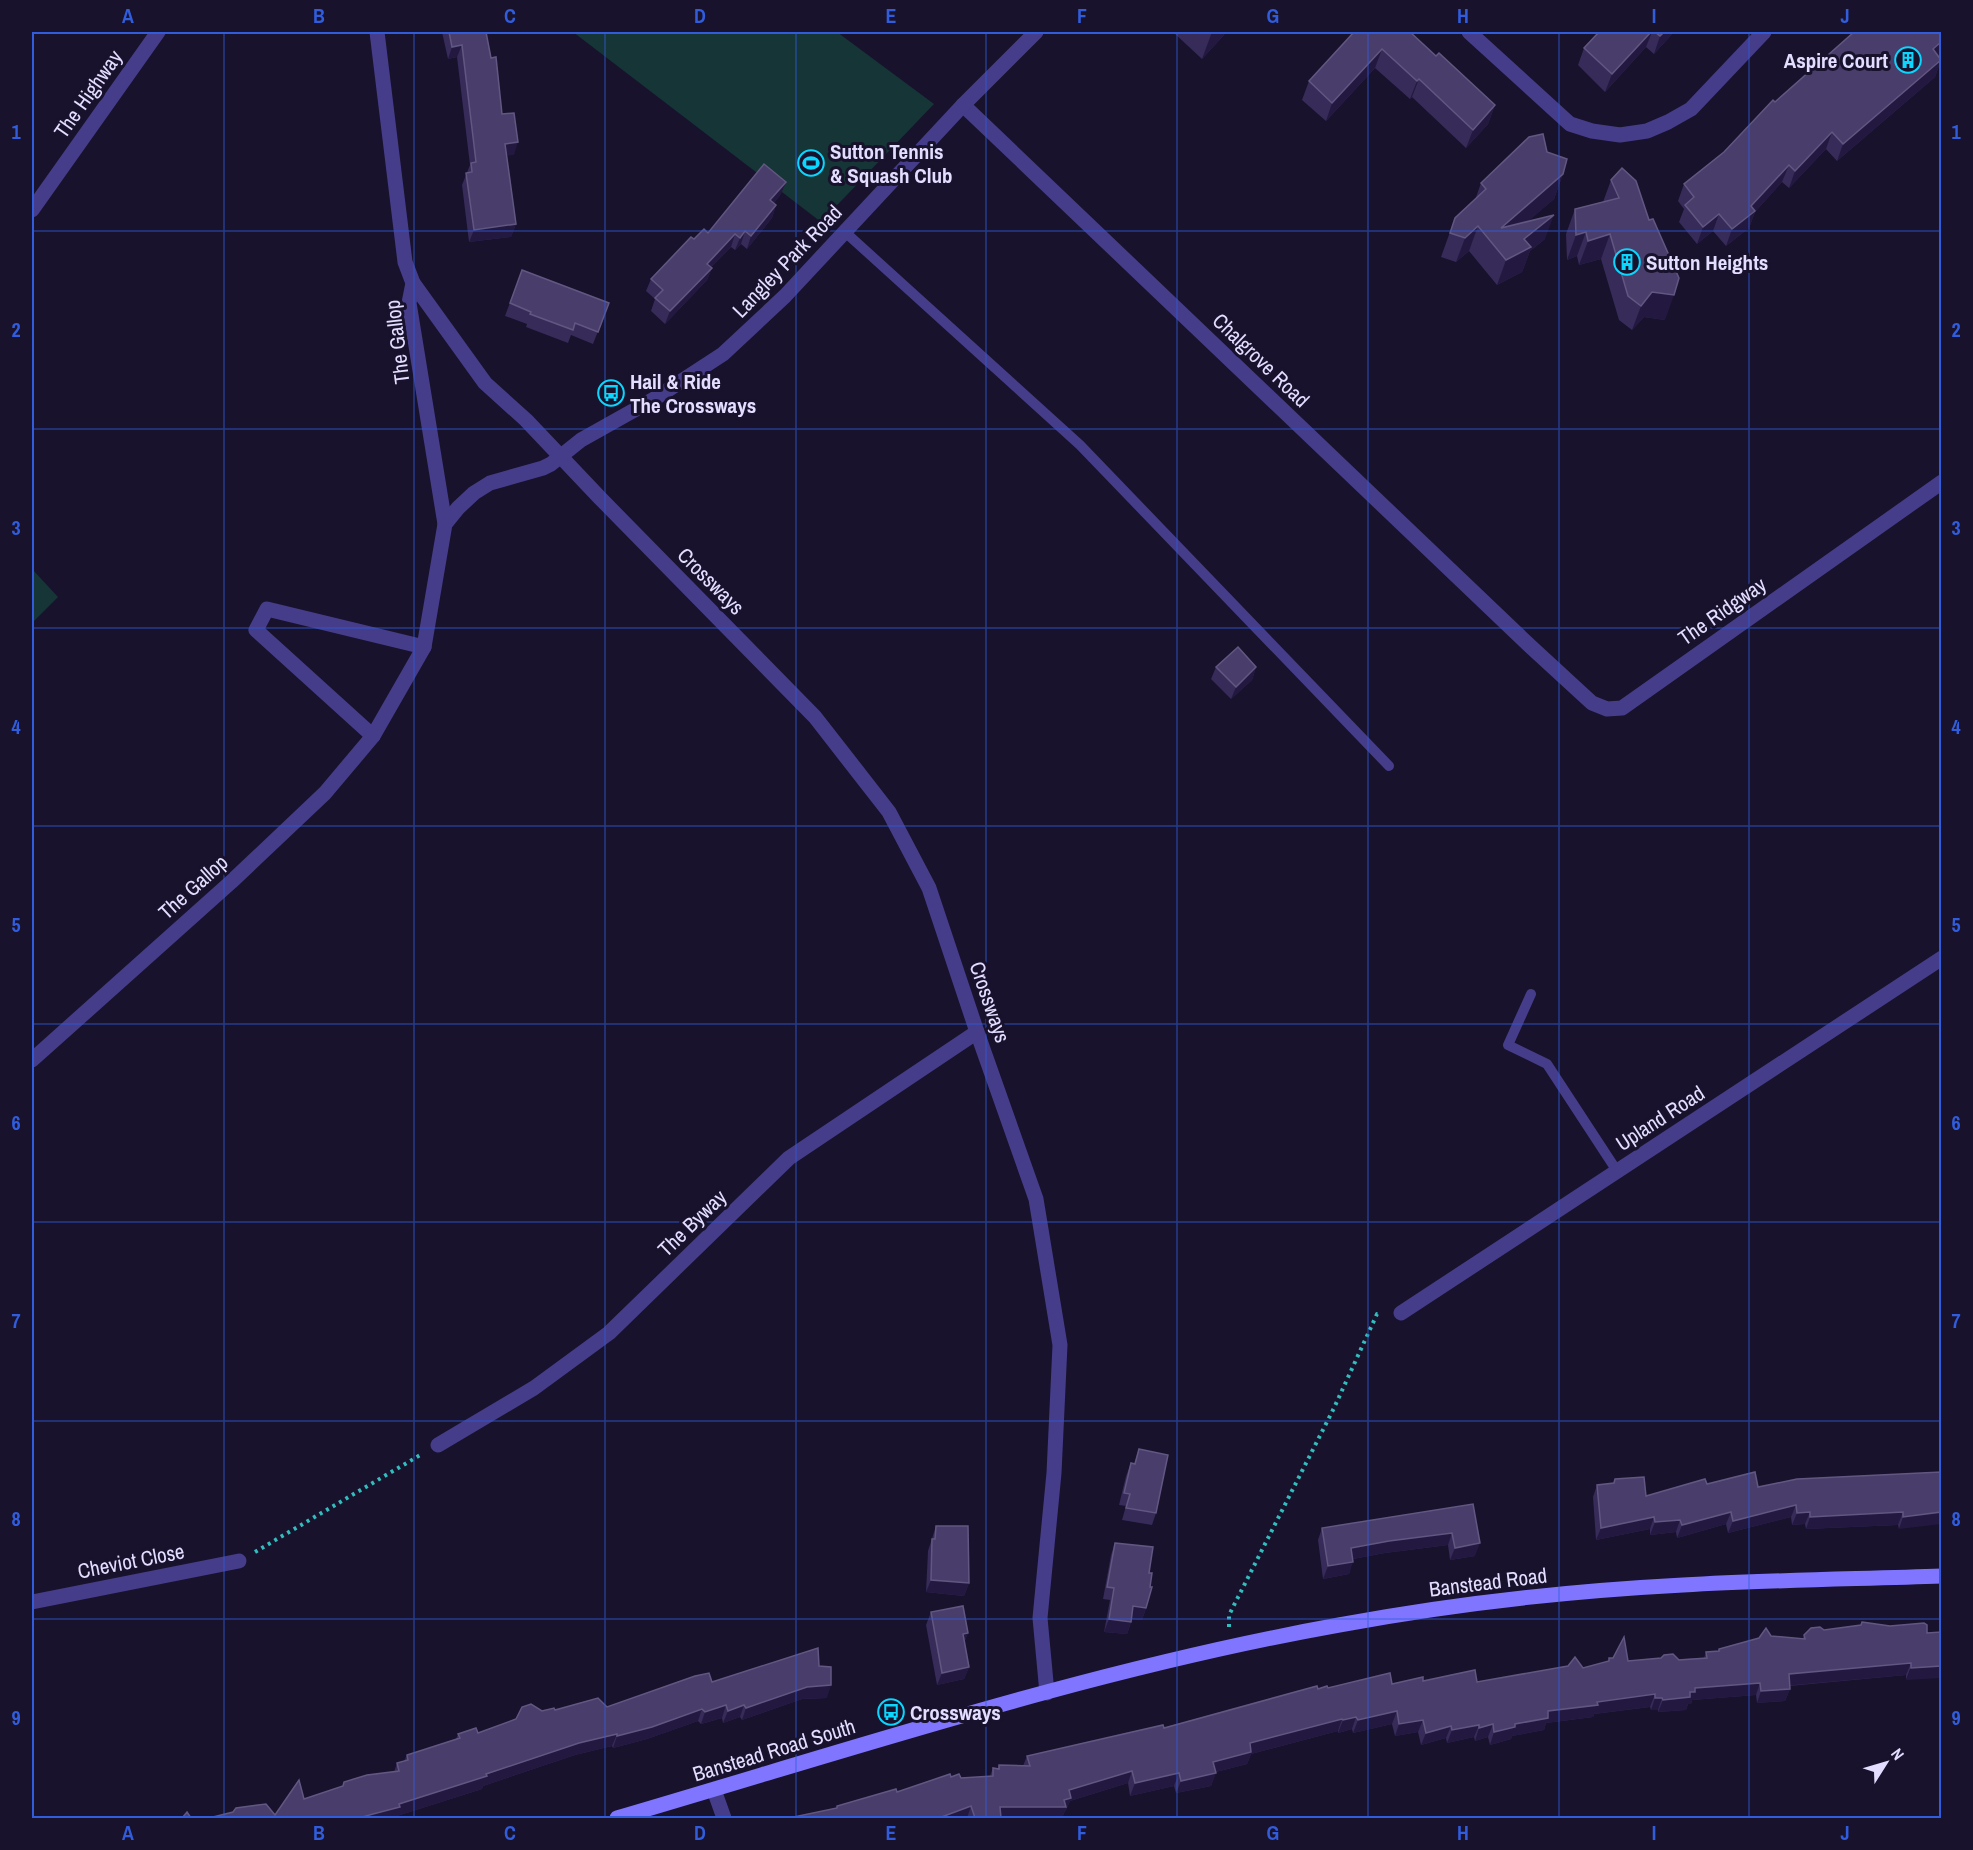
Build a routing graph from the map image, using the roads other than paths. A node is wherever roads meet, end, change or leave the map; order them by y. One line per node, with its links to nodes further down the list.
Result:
1 (158, 32): 7 (street, The Highway)
2 (377, 32): 9 (street, The Gallop)
3 (1036, 32): 6 (street, Langley Park Road)
4 (1468, 32): 5 (street)
5 (1764, 32)
6 (963, 105): 8 (street, Langley Park Road); 13 (street, Chalgrove Road)
7 (32, 210)
8 (845, 232): 10 (street, Langley Park Road); 16 (lane)
9 (412, 283): 10 (street, Crossways); 12 (street, The Gallop)
10 (561, 455): 12 (street); 19 (street, Crossways)
11 (1941, 482): 13 (street, The Ridgway)
12 (446, 524): 14 (street, The Gallop)
13 (1530, 646)
14 (424, 647): 15 (street, The Gallop); 15 (street)
15 (373, 736): 20 (street, The Gallop)
16 (1389, 766)
17 (1941, 958): 21 (street, Upland Road)
18 (1531, 994): 21 (lane)
19 (977, 1032): 23 (street, The Byway); 27 (street, Crossways)
20 (32, 1060)
21 (1617, 1171): 22 (street, Upland Road)
22 (1401, 1313)
23 (438, 1445)
24 (239, 1561): 26 (street, Cheviot Close)
25 (1941, 1576): 27 (street, Banstead Road)
26 (32, 1602)
27 (1047, 1693): 28 (street, Banstead Road South)
28 (714, 1790): 29 (street, Banstead Road South); 30 (street)
29 (617, 1818)
30 (724, 1818)

